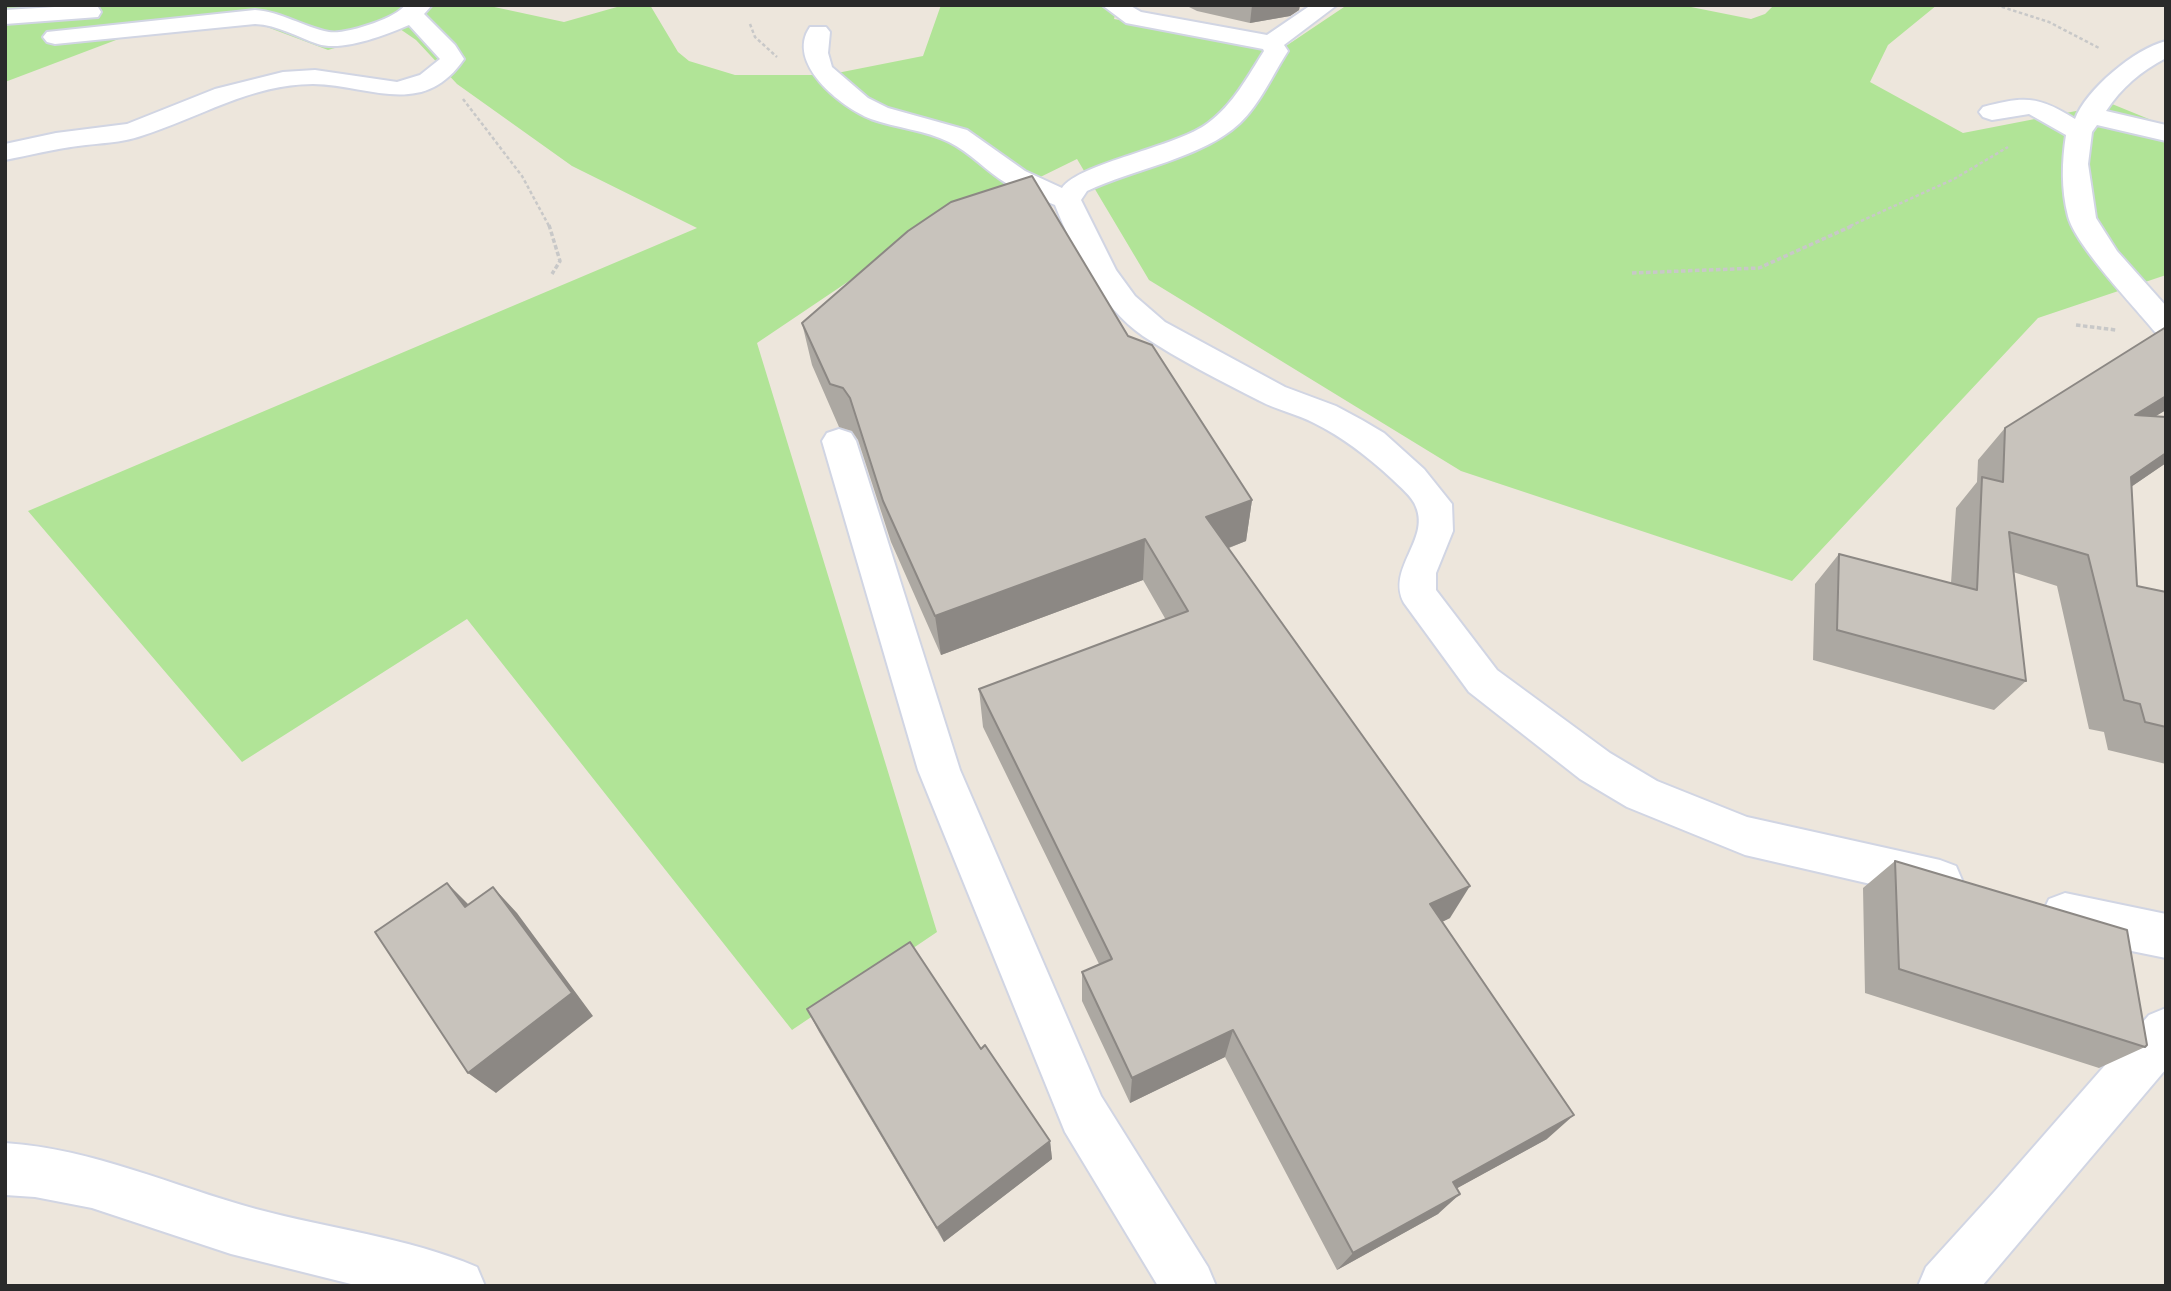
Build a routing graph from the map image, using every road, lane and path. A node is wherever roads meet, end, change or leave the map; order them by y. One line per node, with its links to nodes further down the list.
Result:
1 (1113, 5): 9 (street)
2 (1326, 5): 9 (street)
3 (1996, 5): 11 (path)
4 (122, 8): 6 (street)
5 (416, 10): 8 (street); 12 (street)
6 (5, 17)
7 (818, 32): 17 (street)
8 (55, 37)
9 (1271, 43): 17 (street)
10 (2166, 48): 11 (street)
11 (2133, 67): 14 (street)
12 (436, 74): 16 (street); 19 (path)
13 (1992, 112): 14 (street)
14 (2082, 128): 15 (street); 18 (path); 20 (street)
15 (2166, 133)
16 (5, 152)
17 (1067, 200): 22 (street)
18 (1632, 273)
19 (552, 275)
20 (2166, 325)
21 (839, 441): 28 (street)
22 (1974, 888)
23 (2038, 906): 24 (street)
24 (2166, 936)
25 (2166, 1032): 29 (street)
26 (5, 1169): 27 (street)
27 (458, 1286)
28 (1189, 1286)
29 (1945, 1286)

